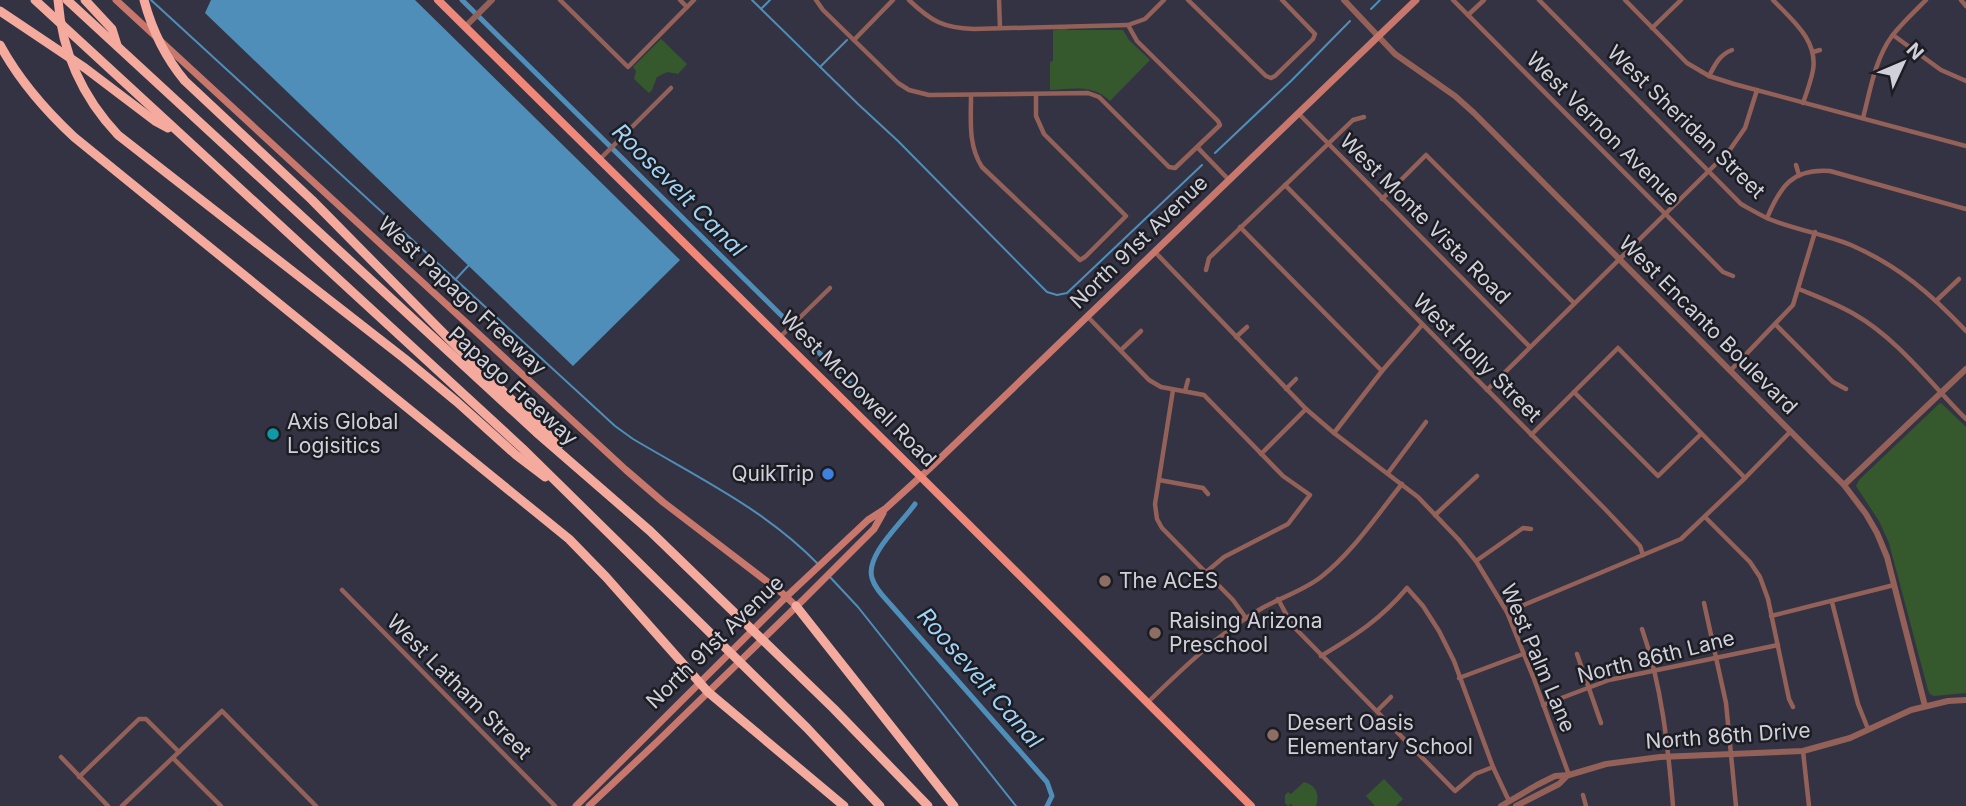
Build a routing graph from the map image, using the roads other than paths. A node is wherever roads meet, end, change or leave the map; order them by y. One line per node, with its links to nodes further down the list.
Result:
1 (35, 0): 55 (highway, Papago Freeway)
2 (58, 0): 119 (highway)
3 (67, 0): 41 (highway, Papago Freeway)
4 (85, 0): 41 (highway)
5 (116, 0): 129 (main road, West Papago Freeway)
6 (144, 0): 113 (highway)
7 (438, 0): 34 (main road, West McDowell Road)
8 (492, 0): 34 (street)
9 (560, 0): 30 (street)
10 (680, 0): 30 (street)
11 (694, 0): 30 (street)
12 (816, 0): 39 (street)
13 (893, 0): 39 (street)
14 (909, 0): 35 (street)
15 (999, 0): 35 (street)
16 (1164, 0): 33 (street)
17 (1188, 0): 18 (street)
18 (1282, 0)
19 (1343, 0): 38 (street, West Encanto Boulevard)
20 (1416, 0): 38 (main road, North 91st Avenue)
21 (1453, 0): 32 (street, West Vernon Avenue)
22 (1484, 0): 32 (street)
23 (1539, 0): 61 (street, West Sheridan Street)
24 (1625, 0): 36 (street)
25 (1681, 0): 36 (street)
26 (1773, 0): 44 (street)
27 (1926, 0): 37 (street)
28 (1961, 0): 29 (street)
29 (1966, 6)
30 (687, 7)
31 (0, 11): 55 (highway)
32 (1468, 15): 67 (street, West Vernon Avenue)
33 (1128, 25): 35 (street); 58 (street)
34 (466, 27): 59 (main road, West McDowell Road)
35 (1000, 28)
36 (1652, 28): 45 (street)
37 (1893, 35): 46 (street); 54 (street)
38 (1378, 37): 52 (main road, North 91st Avenue); 72 (street, West Encanto Boulevard)
39 (854, 40): 50 (street)
40 (0, 45): 145 (highway)
41 (117, 46): 113 (highway, Papago Freeway)
42 (1731, 50): 45 (street)
43 (1820, 50): 44 (street)
44 (1813, 51): 51 (street)
45 (1709, 76): 48 (street)
46 (1966, 81)
47 (671, 88): 59 (street)
48 (1757, 90): 51 (street); 61 (street)
49 (1036, 94): 50 (street); 50 (street); 58 (street)
50 (971, 96)
51 (1804, 103): 54 (street)
52 (1298, 113): 56 (street, West Monte Vista Road); 63 (main road, North 91st Avenue)
53 (1364, 117): 56 (street)
54 (1863, 118): 57 (street)
55 (178, 133): 119 (highway, Papago Freeway)
56 (1328, 144): 64 (street); 65 (street, West Monte Vista Road)
57 (1966, 146)
58 (1198, 148): 63 (street)
59 (599, 160): 86 (main road, West McDowell Road)
60 (1796, 165): 62 (street)
61 (1709, 171): 67 (street); 68 (street, West Sheridan Street)
62 (1799, 175): 66 (street); 68 (street)
63 (1229, 180): 71 (main road, North 91st Avenue)
64 (1285, 186): 69 (street); 81 (street, West Holly Street)
65 (1382, 199): 79 (street); 88 (street, West Monte Vista Road)
66 (1966, 209)
67 (1665, 215): 72 (street); 74 (street, West Vernon Avenue)
68 (1767, 218): 70 (street, West Sheridan Street)
69 (1240, 227): 73 (street); 92 (street)
70 (1815, 232): 77 (street); 78 (street, West Sheridan Street)
71 (1154, 252): 80 (main road, North 91st Avenue); 87 (street, West Palm Lane)
72 (1619, 260): 79 (street); 91 (street, West Encanto Boulevard)
73 (1206, 270)
74 (1733, 276)
75 (1959, 279): 78 (street)
76 (830, 288): 86 (street)
77 (1799, 289): 82 (street); 101 (street)
78 (1937, 301): 85 (street, West Sheridan Street)
79 (1574, 303): 88 (street)
80 (1087, 316): 89 (street); 111 (main road, North 91st Avenue)
81 (1422, 325): 92 (street); 98 (street, West Holly Street)
82 (1776, 325): 91 (street); 96 (street)
83 (1247, 327): 87 (street)
84 (1141, 331): 89 (street)
85 (1966, 331)
86 (780, 337): 111 (main road, West McDowell Road)
87 (1236, 337): 95 (street, West Palm Lane)
88 (1530, 347): 98 (street)
89 (1121, 350): 97 (street)
90 (1966, 369): 101 (street)
91 (1730, 370): 105 (street, West Encanto Boulevard)
92 (1382, 371): 106 (street)
93 (1296, 379): 95 (street)
94 (1188, 380): 99 (street)
95 (1286, 389): 102 (street, West Palm Lane)
96 (1846, 389)
97 (1173, 390): 99 (street); 115 (street)
98 (1487, 390): 108 (street, West Holly Street)
99 (1185, 391): 109 (street)
100 (1574, 392): 107 (street); 107 (street); 108 (street)
101 (1940, 393): 103 (street); 117 (street)
102 (1306, 409): 106 (street, West Palm Lane); 109 (street)
103 (1966, 419)
104 (1426, 422): 110 (street)
105 (1790, 432): 114 (street); 117 (street, West Encanto Boulevard)
106 (1334, 433): 110 (street, West Palm Lane)
107 (1702, 434): 114 (street)
108 (1531, 435): 124 (street, West Holly Street)
109 (1261, 454): 126 (street)
110 (1388, 473): 116 (street, West Palm Lane)
111 (920, 476): 120 (main road, North 91st Avenue); 150 (main road, West McDowell Road)
112 (1477, 476): 121 (street)
113 (589, 477): 177 (highway, Papago Freeway)
114 (1745, 478): 122 (street)
115 (1159, 480): 118 (street); 126 (street)
116 (1402, 484): 121 (street, West Palm Lane); 130 (street)
117 (1844, 485): 127 (street, West Encanto Boulevard)
118 (1208, 494)
119 (570, 496): 176 (highway, Papago Freeway)
120 (885, 509): 129 (main road, North 91st Avenue); 133 (main road, North 91st Avenue)
121 (1435, 515): 125 (street, West Palm Lane)
122 (1705, 517): 124 (street); 135 (street)
123 (1531, 529): 125 (street)
124 (1643, 555): 134 (street)
125 (1476, 561): 134 (street, West Palm Lane)
126 (1205, 573): 136 (street)
127 (1894, 585): 131 (street); 152 (street, West Encanto Boulevard)
128 (341, 590): 172 (street, West Latham Street)
129 (786, 597): 133 (main road, West Papago Freeway); 145 (main road, North 91st Avenue)
130 (1278, 599): 136 (street); 141 (street)
131 (1832, 602): 135 (street); 156 (street)
132 (1704, 603): 142 (street)
133 (796, 606): 147 (main road, North 91st Avenue); 178 (highway)
134 (1507, 612): 139 (street, West Palm Lane)
135 (1771, 616): 138 (street)
136 (1246, 618): 150 (street)
137 (1642, 629): 143 (street)
138 (1778, 645): 142 (street, North 86th Lane); 153 (street)
139 (1523, 654): 144 (street); 151 (street, West Palm Lane)
140 (1577, 654): 146 (street)
141 (1321, 656): 144 (street); 154 (street)
142 (1715, 657): 143 (street, North 86th Lane); 159 (street)
143 (1654, 672): 146 (street, North 86th Lane); 161 (street)
144 (1459, 678): 163 (street)
145 (699, 683): 147 (highway); 173 (main road, North 91st Avenue)
146 (1589, 687): 151 (street, North 86th Lane); 155 (street)
147 (708, 692): 174 (main road, North 91st Avenue); 175 (highway)
148 (1391, 697): 154 (street)
149 (1966, 700): 152 (street)
150 (1147, 703): 179 (main road, West McDowell Road)
151 (1543, 705): 164 (street, West Palm Lane)
152 (1925, 706): 156 (street, North 86th Drive)
153 (1793, 707)
154 (1377, 711): 163 (street)
155 (1601, 723)
156 (1868, 729): 157 (street, North 86th Drive)
157 (1803, 751): 159 (street, North 86th Drive); 185 (street)
158 (179, 752): 162 (street); 165 (street); 171 (street)
159 (1731, 754): 161 (street, North 86th Drive); 184 (street)
160 (61, 757): 165 (street)
161 (1669, 757): 164 (street, North 86th Drive); 183 (street)
162 (173, 758): 169 (street); 170 (street)
163 (1493, 767): 167 (street)
164 (1569, 775): 167 (street, North 86th Drive); 181 (street, North 86th Drive)
165 (79, 777): 168 (street)
166 (1583, 795): 182 (street)
167 (1509, 801): 180 (street, North 86th Drive)
168 (108, 806)
169 (122, 806)
170 (221, 806)
171 (316, 806)
172 (555, 806)
173 (576, 806)
174 (589, 806)
175 (845, 806)
176 (880, 806)
177 (928, 806)
178 (954, 806)
179 (1251, 806)
180 (1501, 806)
181 (1516, 806)
182 (1586, 806)
183 (1673, 806)
184 (1736, 806)
185 (1809, 806)

